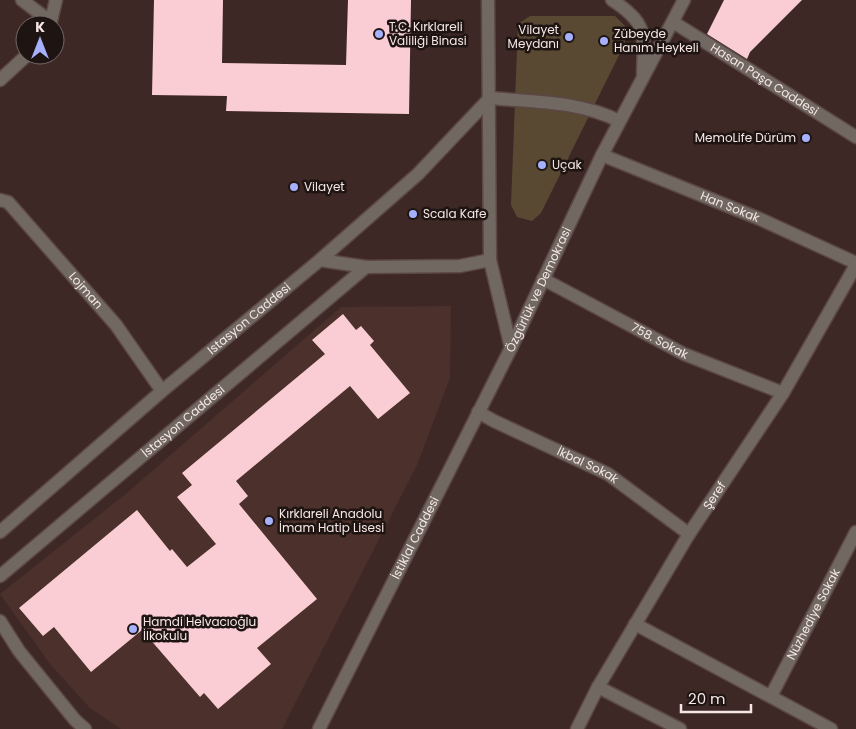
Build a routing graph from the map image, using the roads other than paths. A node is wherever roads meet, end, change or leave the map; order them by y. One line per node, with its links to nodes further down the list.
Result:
1 (22, 0): 6 (street)
2 (56, 0): 7 (street)
3 (488, 0): 12 (street, Özgürlük ve Demokrasi)
4 (612, 0): 10 (street)
5 (684, 0): 8 (street, Özgürlük ve Demokrasi)
6 (40, 15)
7 (52, 15)
8 (673, 22): 10 (street, Özgürlük ve Demokrasi); 14 (street, Hasan Paşa Caddesi)
9 (17, 65): 11 (street)
10 (643, 76): 13 (street, Özgürlük ve Demokrasi)
11 (0, 80)
12 (490, 98): 13 (street); 17 (street, Istasyon Caddesi); 18 (street, Özgürlük ve Demokrasi)
13 (619, 122): 15 (street, Özgürlük ve Demokrasi)
14 (856, 136)
15 (602, 155): 19 (street, Han Sokak); 21 (street, Özgürlük ve Demokrasi)
16 (2, 203): 23 (street, Lojman)
17 (320, 260): 20 (street); 23 (street, Istasyon Caddesi)
18 (490, 260): 20 (street); 22 (street, Özgürlük ve Demokrasi)
19 (856, 264): 24 (street, Şeref)
20 (366, 267): 29 (street, İstasyon Caddesi)
21 (543, 278): 22 (street, Özgürlük ve Demokrasi); 24 (street, 758. Sokak)
22 (511, 348): 25 (street, İstiklal Caddesi)
23 (162, 391): 26 (street, Istasyon Caddesi)
24 (783, 393): 28 (street, Şeref)
25 (478, 412): 28 (street, İkbal Sokak); 36 (street, İstiklal Caddesi)
26 (0, 532)
27 (856, 532): 33 (street, Nüzhediye Sokak)
28 (689, 534): 31 (street, Şeref)
29 (0, 576)
30 (0, 621): 35 (street)
31 (635, 624): 32 (street, Şeref); 33 (street)
32 (598, 687): 37 (street, Şeref); 38 (street)
33 (771, 696): 34 (street)
34 (818, 726): 39 (street)
35 (85, 729)
36 (319, 729)
37 (577, 729)
38 (680, 729)
39 (831, 729)

